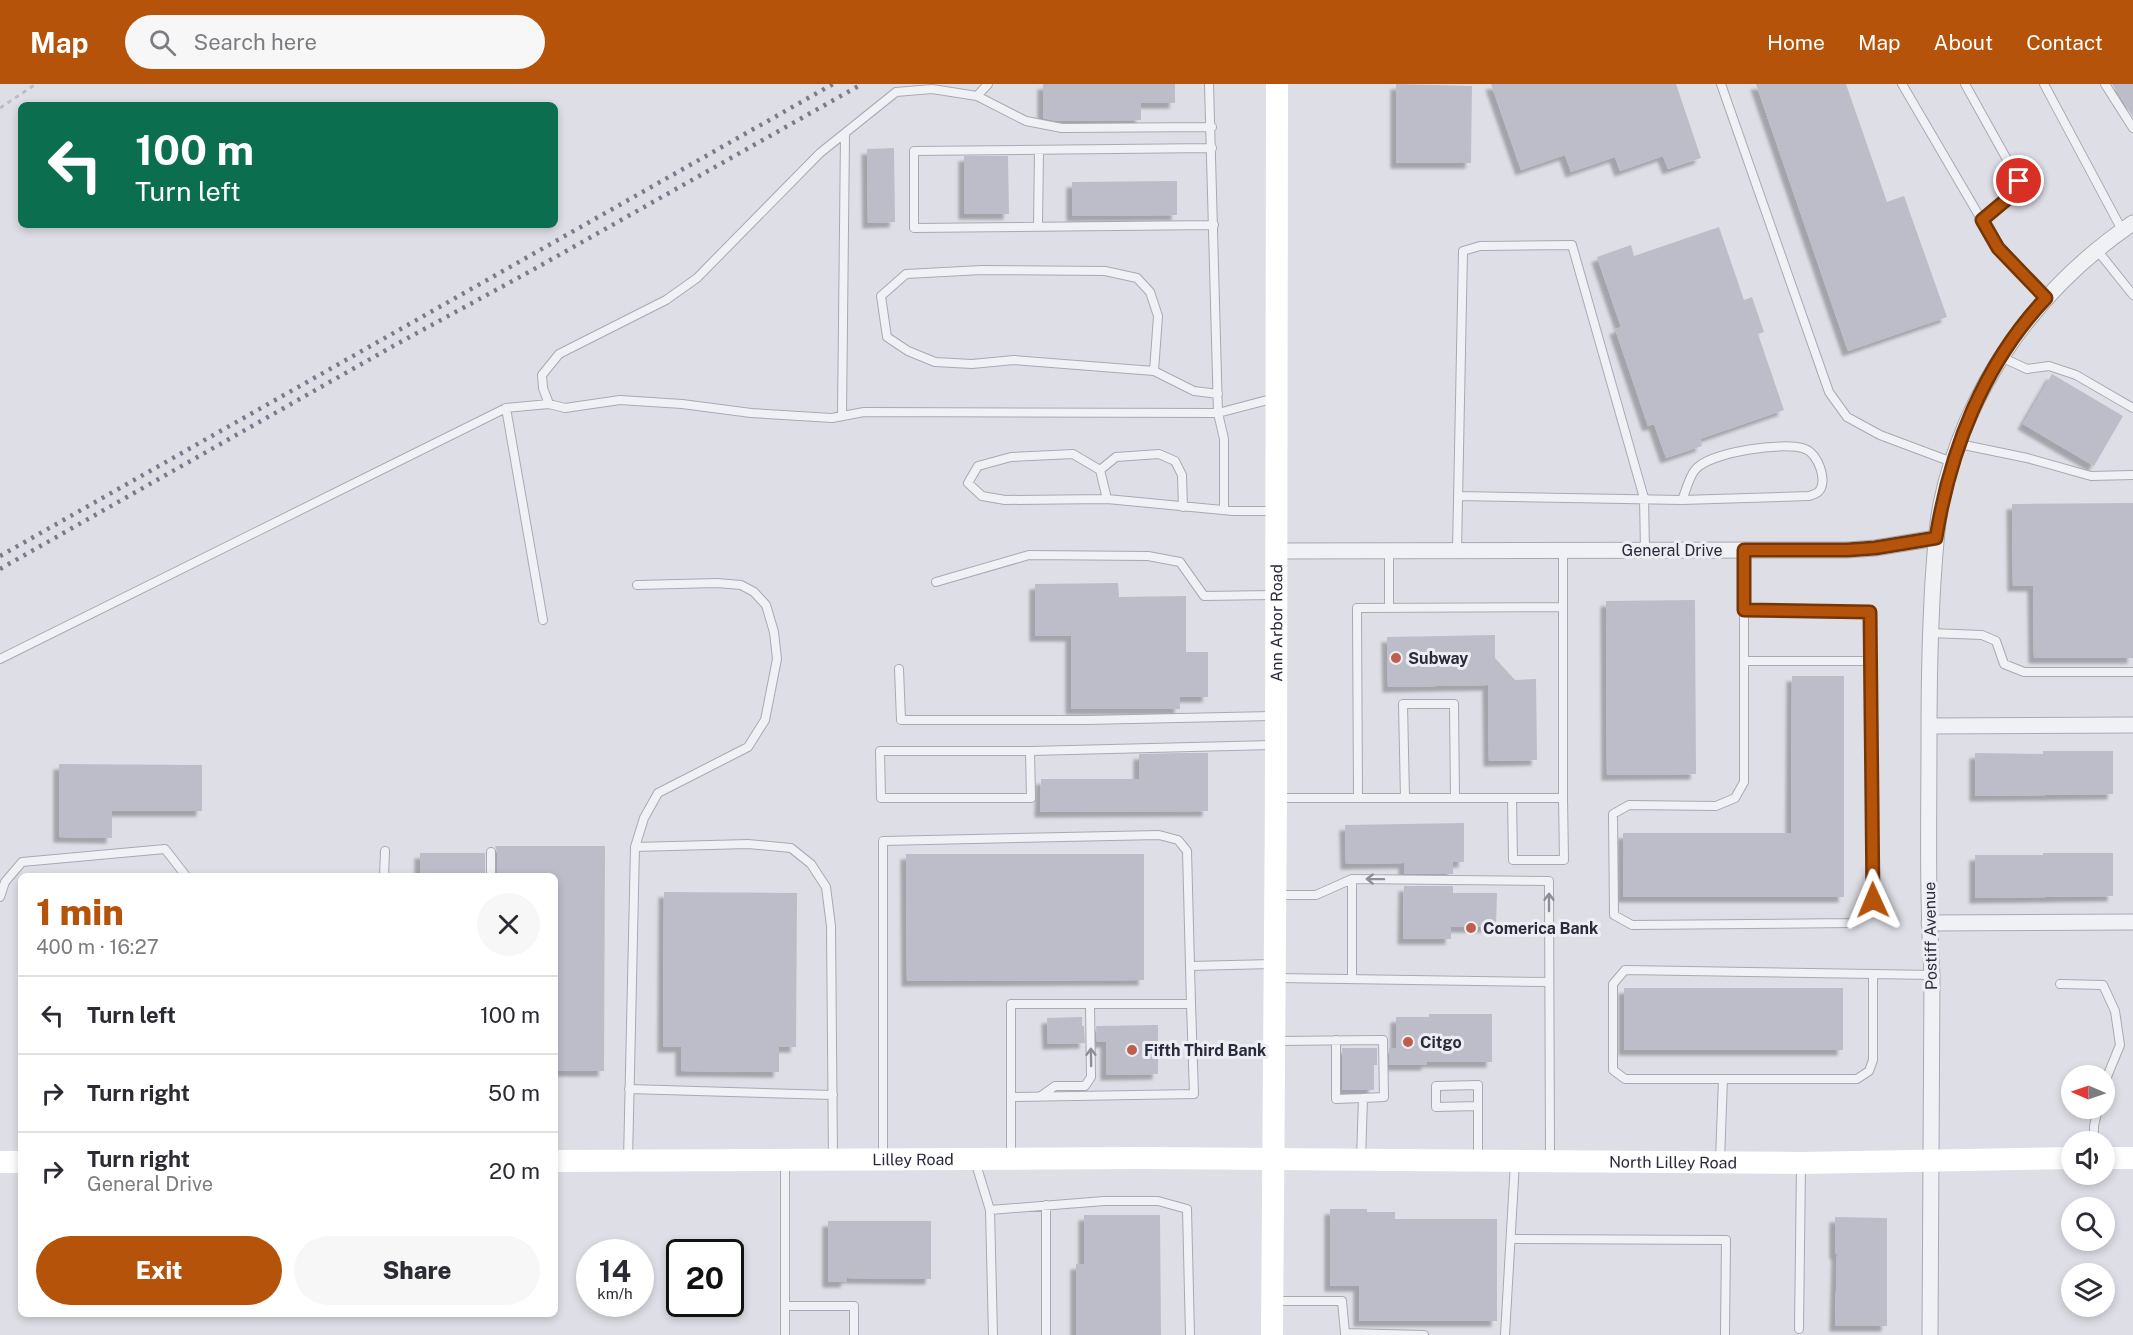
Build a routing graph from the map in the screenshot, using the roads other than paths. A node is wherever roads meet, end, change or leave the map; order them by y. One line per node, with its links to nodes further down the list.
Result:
1 (988, 84): 9 (lane)
2 (1209, 84): 10 (lane)
3 (1277, 84): 25 (street, Ann Arbor Road)
4 (1721, 84): 32 (lane)
5 (1902, 84): 15 (lane)
6 (1965, 84): 15 (lane)
7 (2044, 84): 18 (lane)
8 (2105, 84): 11 (lane)
9 (977, 96): 10 (lane); 12 (lane)
10 (1212, 127): 13 (lane)
11 (2133, 128)
12 (845, 134): 26 (lane); 30 (lane)
13 (1212, 148): 14 (lane); 16 (lane)
14 (1039, 150): 17 (lane); 17 (lane)
15 (1982, 220): 21 (lane)
16 (1214, 225): 17 (lane); 24 (lane)
17 (1038, 227)
18 (2128, 227): 19 (street)
19 (2097, 250): 20 (lane); 21 (street)
20 (2133, 295)
21 (2046, 298): 22 (street)
22 (2001, 357): 28 (lane); 31 (street)
23 (1154, 370): 23 (lane); 24 (lane)
24 (1218, 394): 29 (lane)
25 (1276, 398): 29 (lane); 41 (street, Ann Arbor Road)
26 (549, 404): 27 (lane); 30 (lane)
27 (506, 408): 55 (lane); 57 (lane)
28 (2133, 408)
29 (1218, 413): 30 (lane); 40 (lane)
30 (842, 416)
31 (1959, 444): 32 (street); 34 (lane)
32 (1952, 462): 42 (street)
33 (1100, 470): 37 (lane); 37 (lane); 39 (lane)
34 (2133, 475)
35 (1458, 496): 36 (lane); 36 (lane); 44 (lane)
36 (1644, 498): 38 (lane); 46 (lane)
37 (1107, 499): 39 (lane)
38 (1682, 500): 38 (lane)
39 (1183, 507): 40 (lane)
40 (1224, 510): 41 (lane)
41 (1276, 511): 48 (street, Ann Arbor Road)
42 (1936, 538): 47 (street, General Drive); 56 (street, Postiff Avenue)
43 (1389, 550): 44 (street, General Drive); 48 (street, General Drive); 52 (lane)
44 (1457, 550): 45 (street, General Drive)
45 (1563, 550): 46 (street, General Drive); 53 (lane)
46 (1645, 550): 47 (street, General Drive)
47 (1744, 550): 54 (lane)
48 (1276, 551): 51 (street, Ann Arbor Road)
49 (936, 582): 51 (lane)
50 (637, 585): 73 (lane)
51 (1276, 595): 62 (street, Ann Arbor Road)
52 (1389, 608): 53 (lane); 68 (lane)
53 (1563, 608): 72 (lane)
54 (1744, 610): 58 (lane); 59 (lane)
55 (543, 620)
56 (1930, 633): 61 (lane); 64 (street, Postiff Avenue)
57 (0, 659)
58 (1870, 661): 59 (lane); 59 (lane)
59 (1744, 662)
60 (899, 669): 62 (lane)
61 (2133, 672)
62 (1275, 716): 65 (street, Ann Arbor Road)
63 (2133, 725): 64 (street)
64 (1929, 726): 83 (street, Postiff Avenue)
65 (1275, 745): 66 (lane); 67 (street, Ann Arbor Road)
66 (1030, 751): 66 (lane)
67 (1276, 798): 68 (lane); 81 (street, Ann Arbor Road)
68 (1358, 798): 69 (lane)
69 (1405, 798): 70 (lane); 70 (lane)
70 (1455, 798): 71 (lane)
71 (1512, 798): 72 (lane); 72 (lane)
72 (1563, 798)
73 (635, 847): 98 (lane); 99 (lane)
74 (385, 851): 77 (lane)
75 (491, 852): 78 (lane)
76 (184, 873): 80 (lane)
77 (384, 873)
78 (491, 873)
79 (1352, 879): 81 (lane); 89 (lane); 90 (lane, one-way to 79)
80 (3, 880): 82 (lane)
81 (1275, 895): 86 (street, Ann Arbor Road)
82 (0, 897)
83 (1929, 922): 84 (street); 88 (street, Postiff Avenue)
84 (2133, 922)
85 (1190, 966): 86 (lane); 93 (lane); 107 (lane)
86 (1274, 971): 89 (lane); 95 (street, Ann Arbor Road)
87 (1873, 974): 88 (lane); 97 (lane); 97 (lane)
88 (1932, 975): 113 (street, Postiff Avenue)
89 (1352, 979): 90 (lane)
90 (1549, 982): 119 (lane)
91 (2060, 984): 96 (lane)
92 (1090, 1004): 93 (lane); 100 (lane, one-way to 92); 101 (lane)
93 (1191, 1004): 100 (lane)
94 (1336, 1040): 95 (lane); 102 (lane); 102 (lane)
95 (1274, 1041): 118 (street, Ann Arbor Road)
96 (2112, 1065)
97 (1724, 1079): 120 (lane)
98 (629, 1089): 99 (lane); 115 (lane)
99 (833, 1095): 117 (lane)
100 (1040, 1096): 101 (lane)
101 (1011, 1097): 109 (lane)
102 (1363, 1098): 110 (lane)
103 (1478, 1106): 103 (lane); 111 (lane)
104 (2061, 1158): 113 (street, North Lilley Road)
105 (2115, 1158): 106 (street)
106 (2133, 1158)
107 (883, 1160): 108 (street, Lilley Road); 117 (street, Lilley Road)
108 (974, 1160): 109 (street, Lilley Road); 125 (lane)
109 (1011, 1160): 118 (street, Lilley Road)
110 (1361, 1160): 111 (street, North Lilley Road); 118 (street, North Lilley Road)
111 (1478, 1160): 112 (street, North Lilley Road)
112 (1515, 1160): 119 (street, North Lilley Road); 126 (lane)
113 (1931, 1160): 123 (street, North Lilley Road); 141 (street, Postiff Avenue)
114 (558, 1161): 115 (street, Lilley Road)
115 (628, 1161): 116 (street, Lilley Road)
116 (785, 1161): 117 (street, Lilley Road); 128 (lane)
117 (834, 1161)
118 (1273, 1161): 127 (street, Ann Arbor Road)
119 (1550, 1161): 120 (street, North Lilley Road)
120 (1720, 1161): 123 (street, North Lilley Road)
121 (0, 1162): 122 (street)
122 (18, 1162)
123 (1800, 1163): 129 (lane)
124 (1046, 1205): 125 (lane); 134 (lane); 135 (lane)
125 (990, 1210): 133 (lane)
126 (1511, 1239): 139 (lane); 140 (lane)
127 (1272, 1301): 130 (lane); 136 (street, Ann Arbor Road)
128 (785, 1306): 131 (lane); 132 (lane)
129 (1799, 1329)
130 (1345, 1334): 137 (lane)
131 (785, 1335)
132 (854, 1335)
133 (993, 1335)
134 (1046, 1335)
135 (1190, 1335)
136 (1272, 1335)
137 (1403, 1335): 138 (lane)
138 (1424, 1335)
139 (1505, 1335)
140 (1725, 1335)
141 (1930, 1335)

